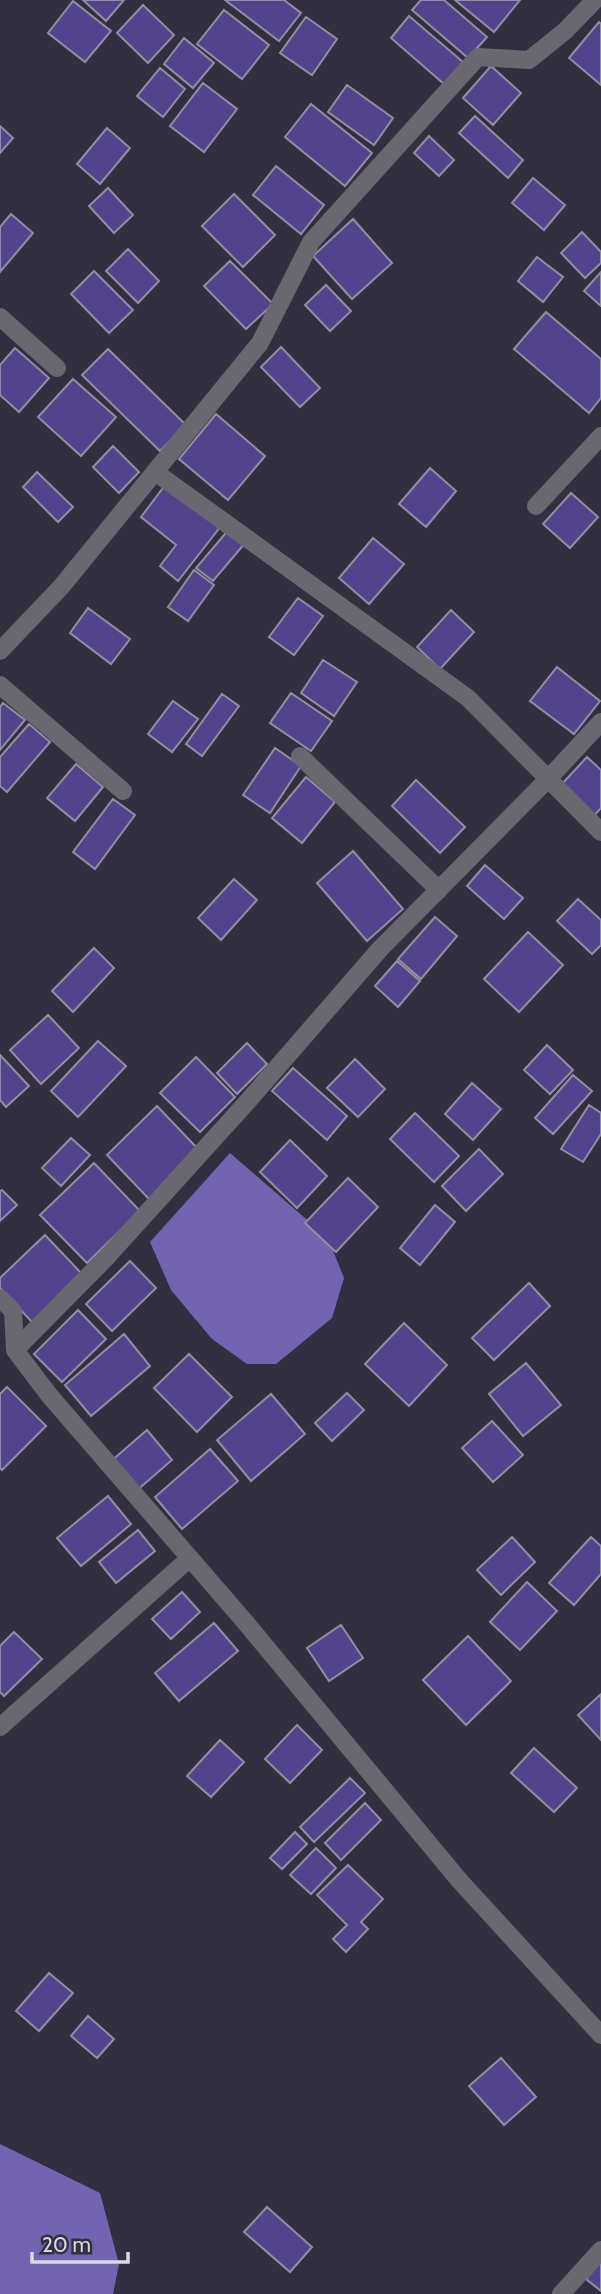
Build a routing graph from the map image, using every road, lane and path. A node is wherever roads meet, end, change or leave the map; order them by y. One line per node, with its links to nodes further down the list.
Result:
1 (595, 0): 5 (street)
2 (0, 317): 3 (street)
3 (57, 368)
4 (601, 436): 6 (street)
5 (155, 472): 7 (street); 11 (street)
6 (536, 506)
7 (0, 652)
8 (0, 685): 12 (street)
9 (601, 722): 11 (street)
10 (300, 756): 14 (street)
11 (548, 779): 13 (street); 14 (street)
12 (123, 791)
13 (601, 832)
14 (439, 890): 16 (street)
15 (0, 1298): 16 (street)
16 (15, 1350): 17 (street)
17 (190, 1558): 18 (street); 19 (street)
18 (0, 1727)
19 (601, 2035)
20 (601, 2250): 21 (street)
21 (561, 2294)

